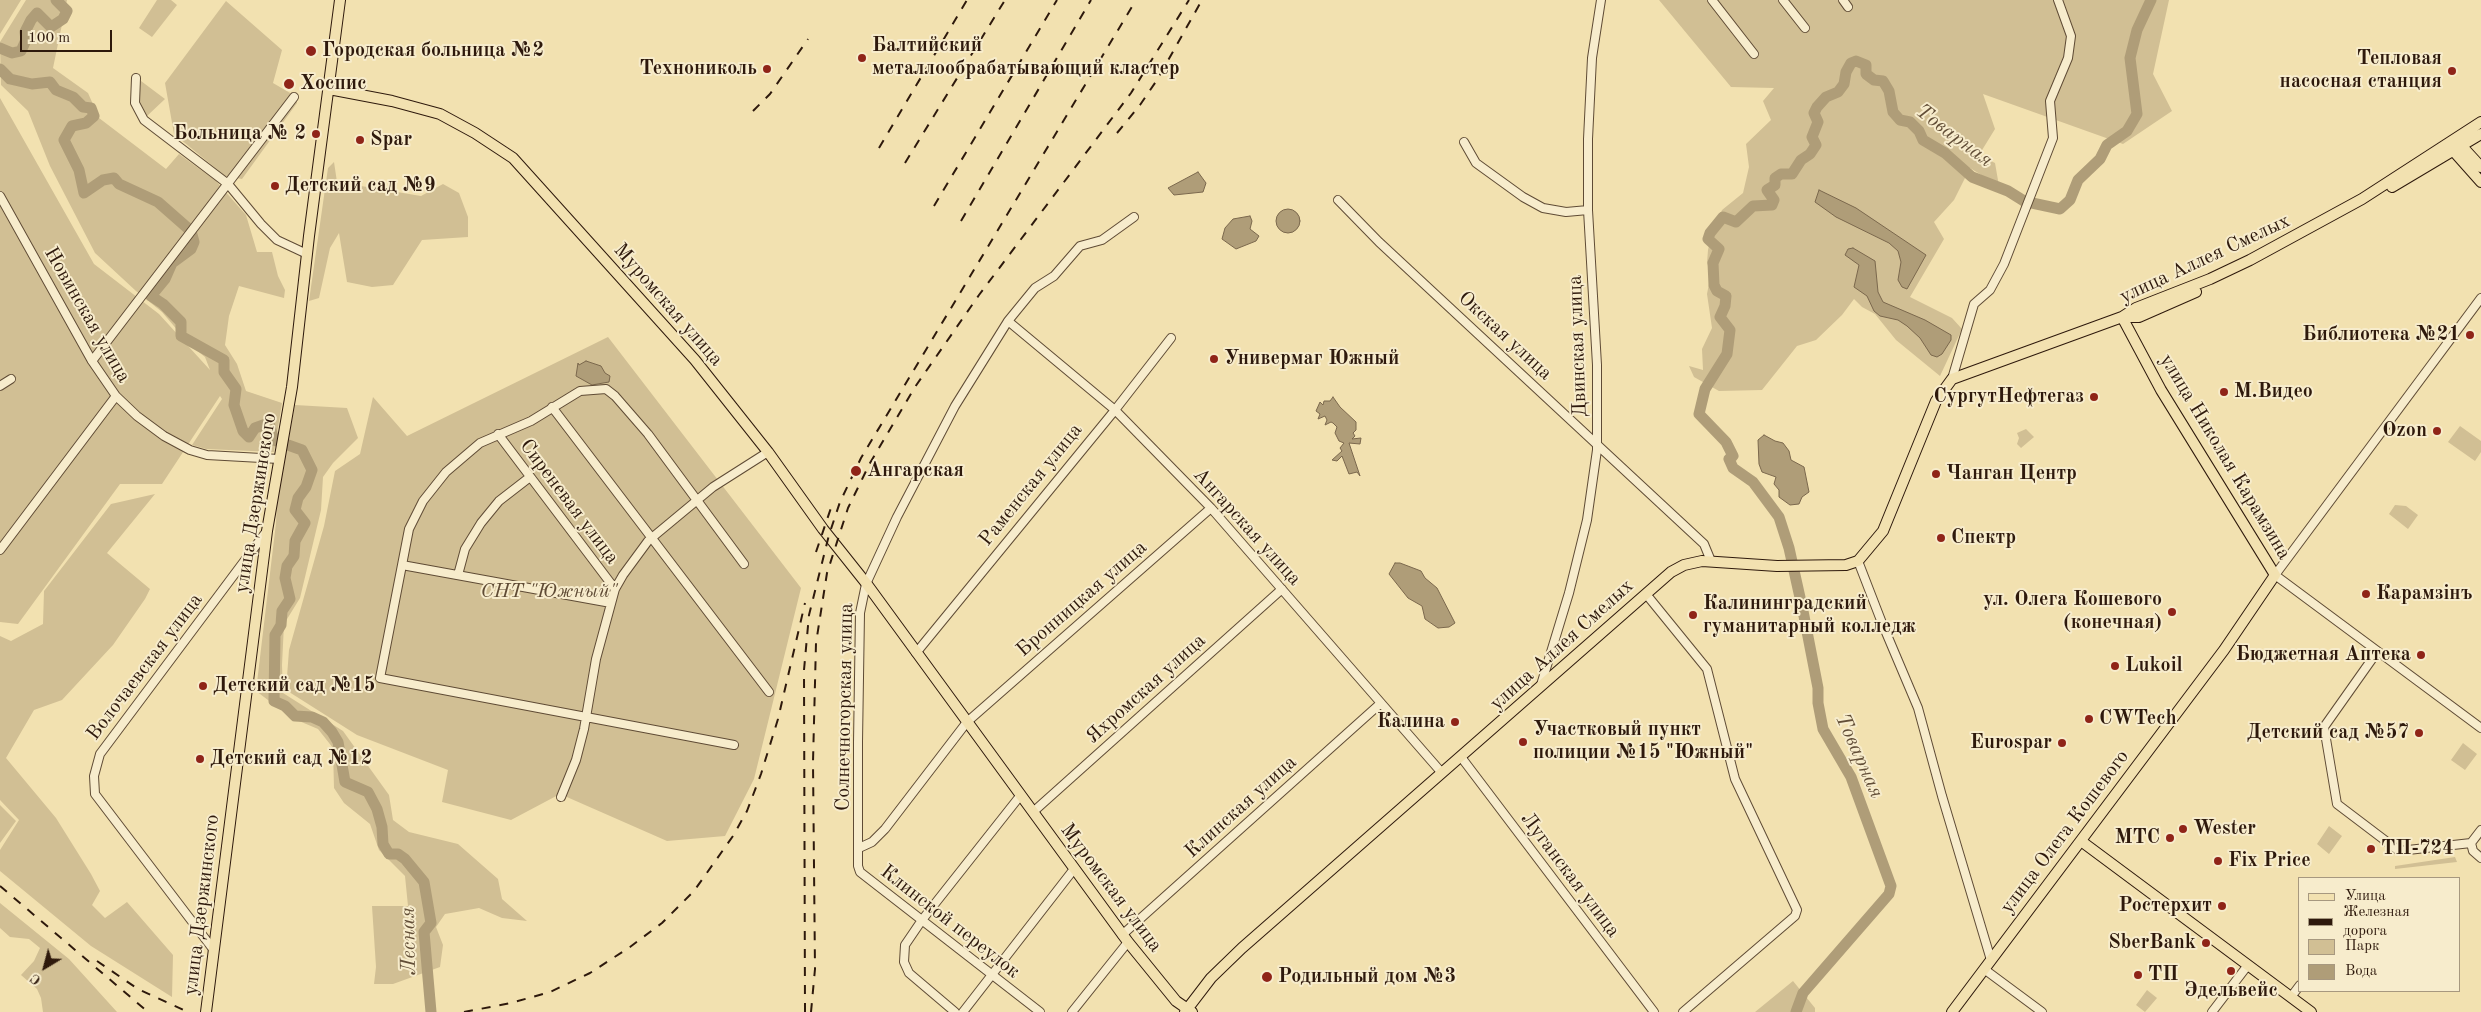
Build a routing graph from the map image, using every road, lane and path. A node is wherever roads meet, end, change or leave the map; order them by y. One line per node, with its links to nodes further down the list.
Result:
1 (340, 0): 11 (main road, улица Дзержинского)
2 (1601, 0): 22 (street, Двинская улица)
3 (1712, 0): 9 (street)
4 (1783, 0): 8 (street)
5 (1843, 0): 7 (street)
6 (2058, 0): 31 (street)
7 (1848, 7)
8 (1805, 28)
9 (1754, 54)
10 (136, 78): 19 (street)
11 (329, 89): 24 (main road, улица Дзержинского); 38 (main road, Муромская улица)
12 (294, 97): 19 (street)
13 (2481, 122): 16 (main road, улица Аллея Смелых)
14 (2481, 134): 16 (main road)
15 (1464, 142): 22 (street)
16 (2454, 145): 17 (main road); 18 (main road); 26 (main road, улица Аллея Смелых)
17 (2481, 167)
18 (2481, 182)
19 (228, 184): 24 (street); 29 (street)
20 (0, 196): 29 (street, Новинская улица)
21 (1338, 200): 37 (street, Окская улица)
22 (1588, 210): 37 (street, Двинская улица)
23 (1134, 218): 27 (street, Солнечногорская улица)
24 (307, 254): 39 (main road, улица Дзержинского)
25 (2481, 298): 51 (street)
26 (2122, 317): 31 (main road, улица Аллея Смелых); 51 (main road, улица Николая Карамзина)
27 (1008, 321): 35 (street, Ангарская улица); 52 (street, Солнечногорская улица)
28 (1171, 338): 35 (street, Раменская улица)
29 (92, 361): 33 (street, Новинская улица)
30 (11, 379): 32 (street)
31 (1952, 379): 47 (main road)
32 (0, 386)
33 (116, 396): 39 (street, Новинская улица); 45 (street)
34 (552, 407): 36 (street); 41 (street); 44 (street)
35 (1115, 410): 42 (street, Ангарская улица); 57 (street, Раменская улица)
36 (498, 434): 40 (street, Сиреневая улица); 49 (street)
37 (1597, 443): 46 (street, Окская улица); 59 (street, Двинская улица)
38 (768, 452): 41 (street); 52 (main road, Муромская улица)
39 (279, 459): 43 (main road, улица Дзержинского)
40 (530, 477): 50 (street); 53 (street, Сиреневая улица)
41 (698, 499): 44 (street); 48 (street)
42 (1211, 508): 54 (street, Ангарская улица); 63 (street, Бронницкая улица)
43 (268, 531): 79 (main road, улица Дзержинского); 79 (street, Волочаевская улица)
44 (651, 538): 53 (street); 60 (street)
45 (0, 550)
46 (1711, 561): 47 (main road, улица Аллея Смелых); 55 (main road, улица Аллея Смелых)
47 (1858, 561): 80 (street)
48 (744, 564)
49 (402, 565): 50 (street); 62 (street)
50 (458, 575): 56 (street)
51 (2276, 575): 58 (street, улица Николая Карамзина); 72 (main road, улица Олега Кошевого)
52 (866, 584): 57 (main road, Муромская улица); 74 (street, Солнечногорская улица)
53 (615, 589): 56 (street)
54 (1282, 589): 61 (street, Ангарская улица); 70 (street, Яхромская улица)
55 (1646, 594): 59 (main road, улица Аллея Смелых); 93 (street)
56 (611, 603): 62 (street)
57 (916, 652): 63 (main road)
58 (2377, 652): 64 (street, улица Николая Карамзина); 73 (street)
59 (1541, 686): 66 (main road, улица Аллея Смелых)
60 (769, 692)
61 (1381, 703): 67 (street, Ангарская улица); 78 (street, Клинская улица)
62 (586, 718): 65 (street); 69 (street)
63 (967, 722): 68 (main road, Муромская улица); 74 (street)
64 (2481, 728)
65 (734, 745)
66 (1461, 757): 67 (main road, улица Аллея Смелых); 92 (street, Луганская улица)
67 (1442, 773): 86 (main road, улица Аллея Смелых)
68 (1020, 796): 70 (main road, Муромская улица); 77 (street)
69 (561, 797)
70 (1033, 812): 76 (main road, Муромская улица)
71 (2481, 830): 73 (street)
72 (2081, 841): 80 (main road, улица Олега Кошевого); 81 (main road)
73 (2471, 843): 75 (street)
74 (859, 848): 77 (street, Клинской переулок)
75 (2481, 858)
76 (1074, 869): 78 (main road, Муромская улица); 83 (street)
77 (922, 920): 83 (street, Клинской переулок); 88 (street)
78 (1125, 939): 86 (main road, Муромская улица); 91 (street)
79 (214, 948): 87 (main road, улица Дзержинского)
80 (1991, 960): 82 (main road, улица Олега Кошевого)
81 (2248, 965): 85 (main road); 96 (street)
82 (1984, 969): 94 (main road, улица Олега Кошевого); 95 (street)
83 (992, 975): 89 (street); 90 (street, Клинской переулок)
84 (2298, 988): 85 (street)
85 (2291, 997): 97 (main road)
86 (1188, 1011)
87 (206, 1012)
88 (955, 1012)
89 (963, 1012)
90 (1040, 1012)
91 (1072, 1012)
92 (1654, 1012)
93 (1683, 1012)
94 (1952, 1012)
95 (2042, 1012)
96 (2212, 1012)
97 (2311, 1012)

